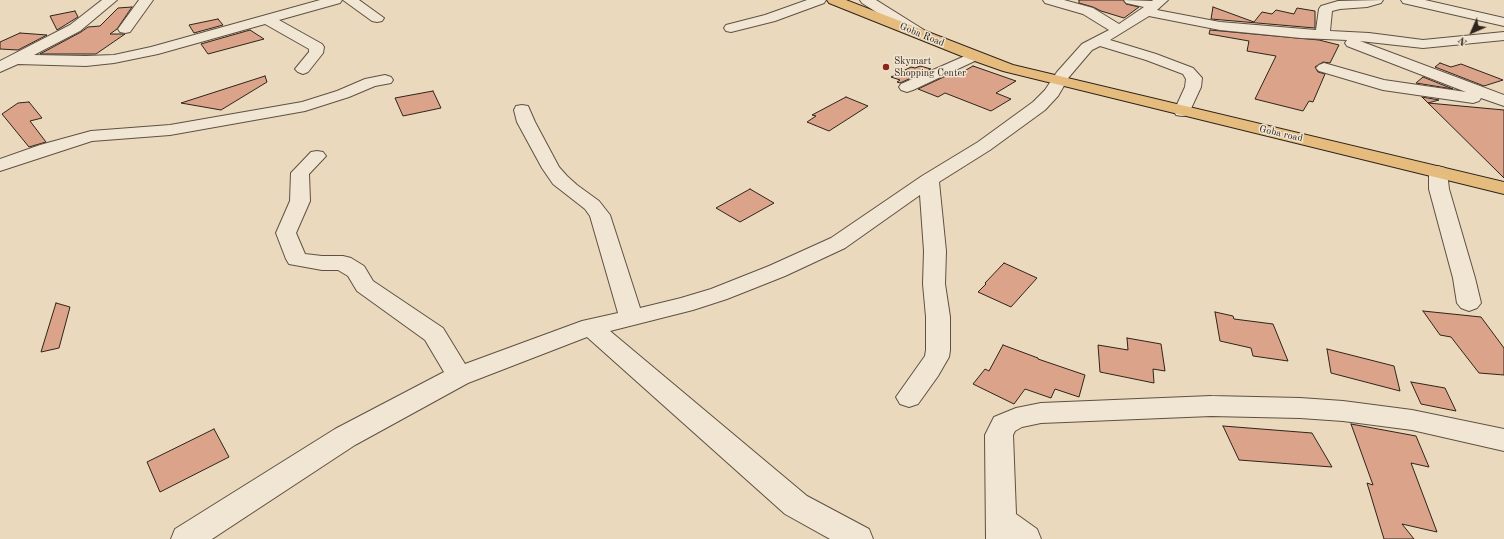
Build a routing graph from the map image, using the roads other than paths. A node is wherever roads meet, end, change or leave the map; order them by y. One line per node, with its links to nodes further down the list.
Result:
1 (110, 0): 24 (street)
2 (146, 0): 16 (street)
3 (335, 0): 14 (street)
4 (350, 0): 13 (street)
5 (819, 0): 17 (street)
6 (834, 0): 19 (main road, Goba Road)
7 (867, 0): 19 (street)
8 (1050, 0): 18 (street)
9 (1132, 0): 12 (street)
10 (1376, 0): 20 (street)
11 (1408, 0): 15 (street)
12 (1154, 6): 18 (street); 20 (street)
13 (377, 18)
14 (268, 19): 24 (street); 27 (street)
15 (1504, 22)
16 (125, 28)
17 (732, 28)
18 (1119, 30): 22 (street)
19 (919, 33): 23 (main road, Goba Road)
20 (1327, 35): 21 (street); 31 (street)
21 (1504, 36)
22 (1098, 41): 29 (street); 33 (street)
23 (974, 56): 29 (main road, Goba Road); 30 (street)
24 (17, 59): 25 (street)
25 (0, 67)
26 (1324, 68): 31 (street)
27 (303, 69)
28 (385, 80): 35 (street)
29 (1058, 81): 33 (main road, Goba road); 37 (street)
30 (907, 87)
31 (1504, 102)
32 (522, 110): 40 (street)
33 (1182, 111): 36 (main road, Goba road)
34 (317, 156): 42 (street)
35 (0, 165)
36 (1438, 172): 38 (main road, Goba road); 39 (street)
37 (929, 180): 40 (street); 43 (street)
38 (1504, 188)
39 (1469, 303)
40 (631, 318): 41 (street)
41 (590, 327): 42 (street); 47 (street)
42 (459, 376): 46 (street)
43 (909, 397)
44 (1504, 440): 45 (street)
45 (1001, 530): 48 (street)
46 (186, 539)
47 (858, 539)
48 (1026, 539)

